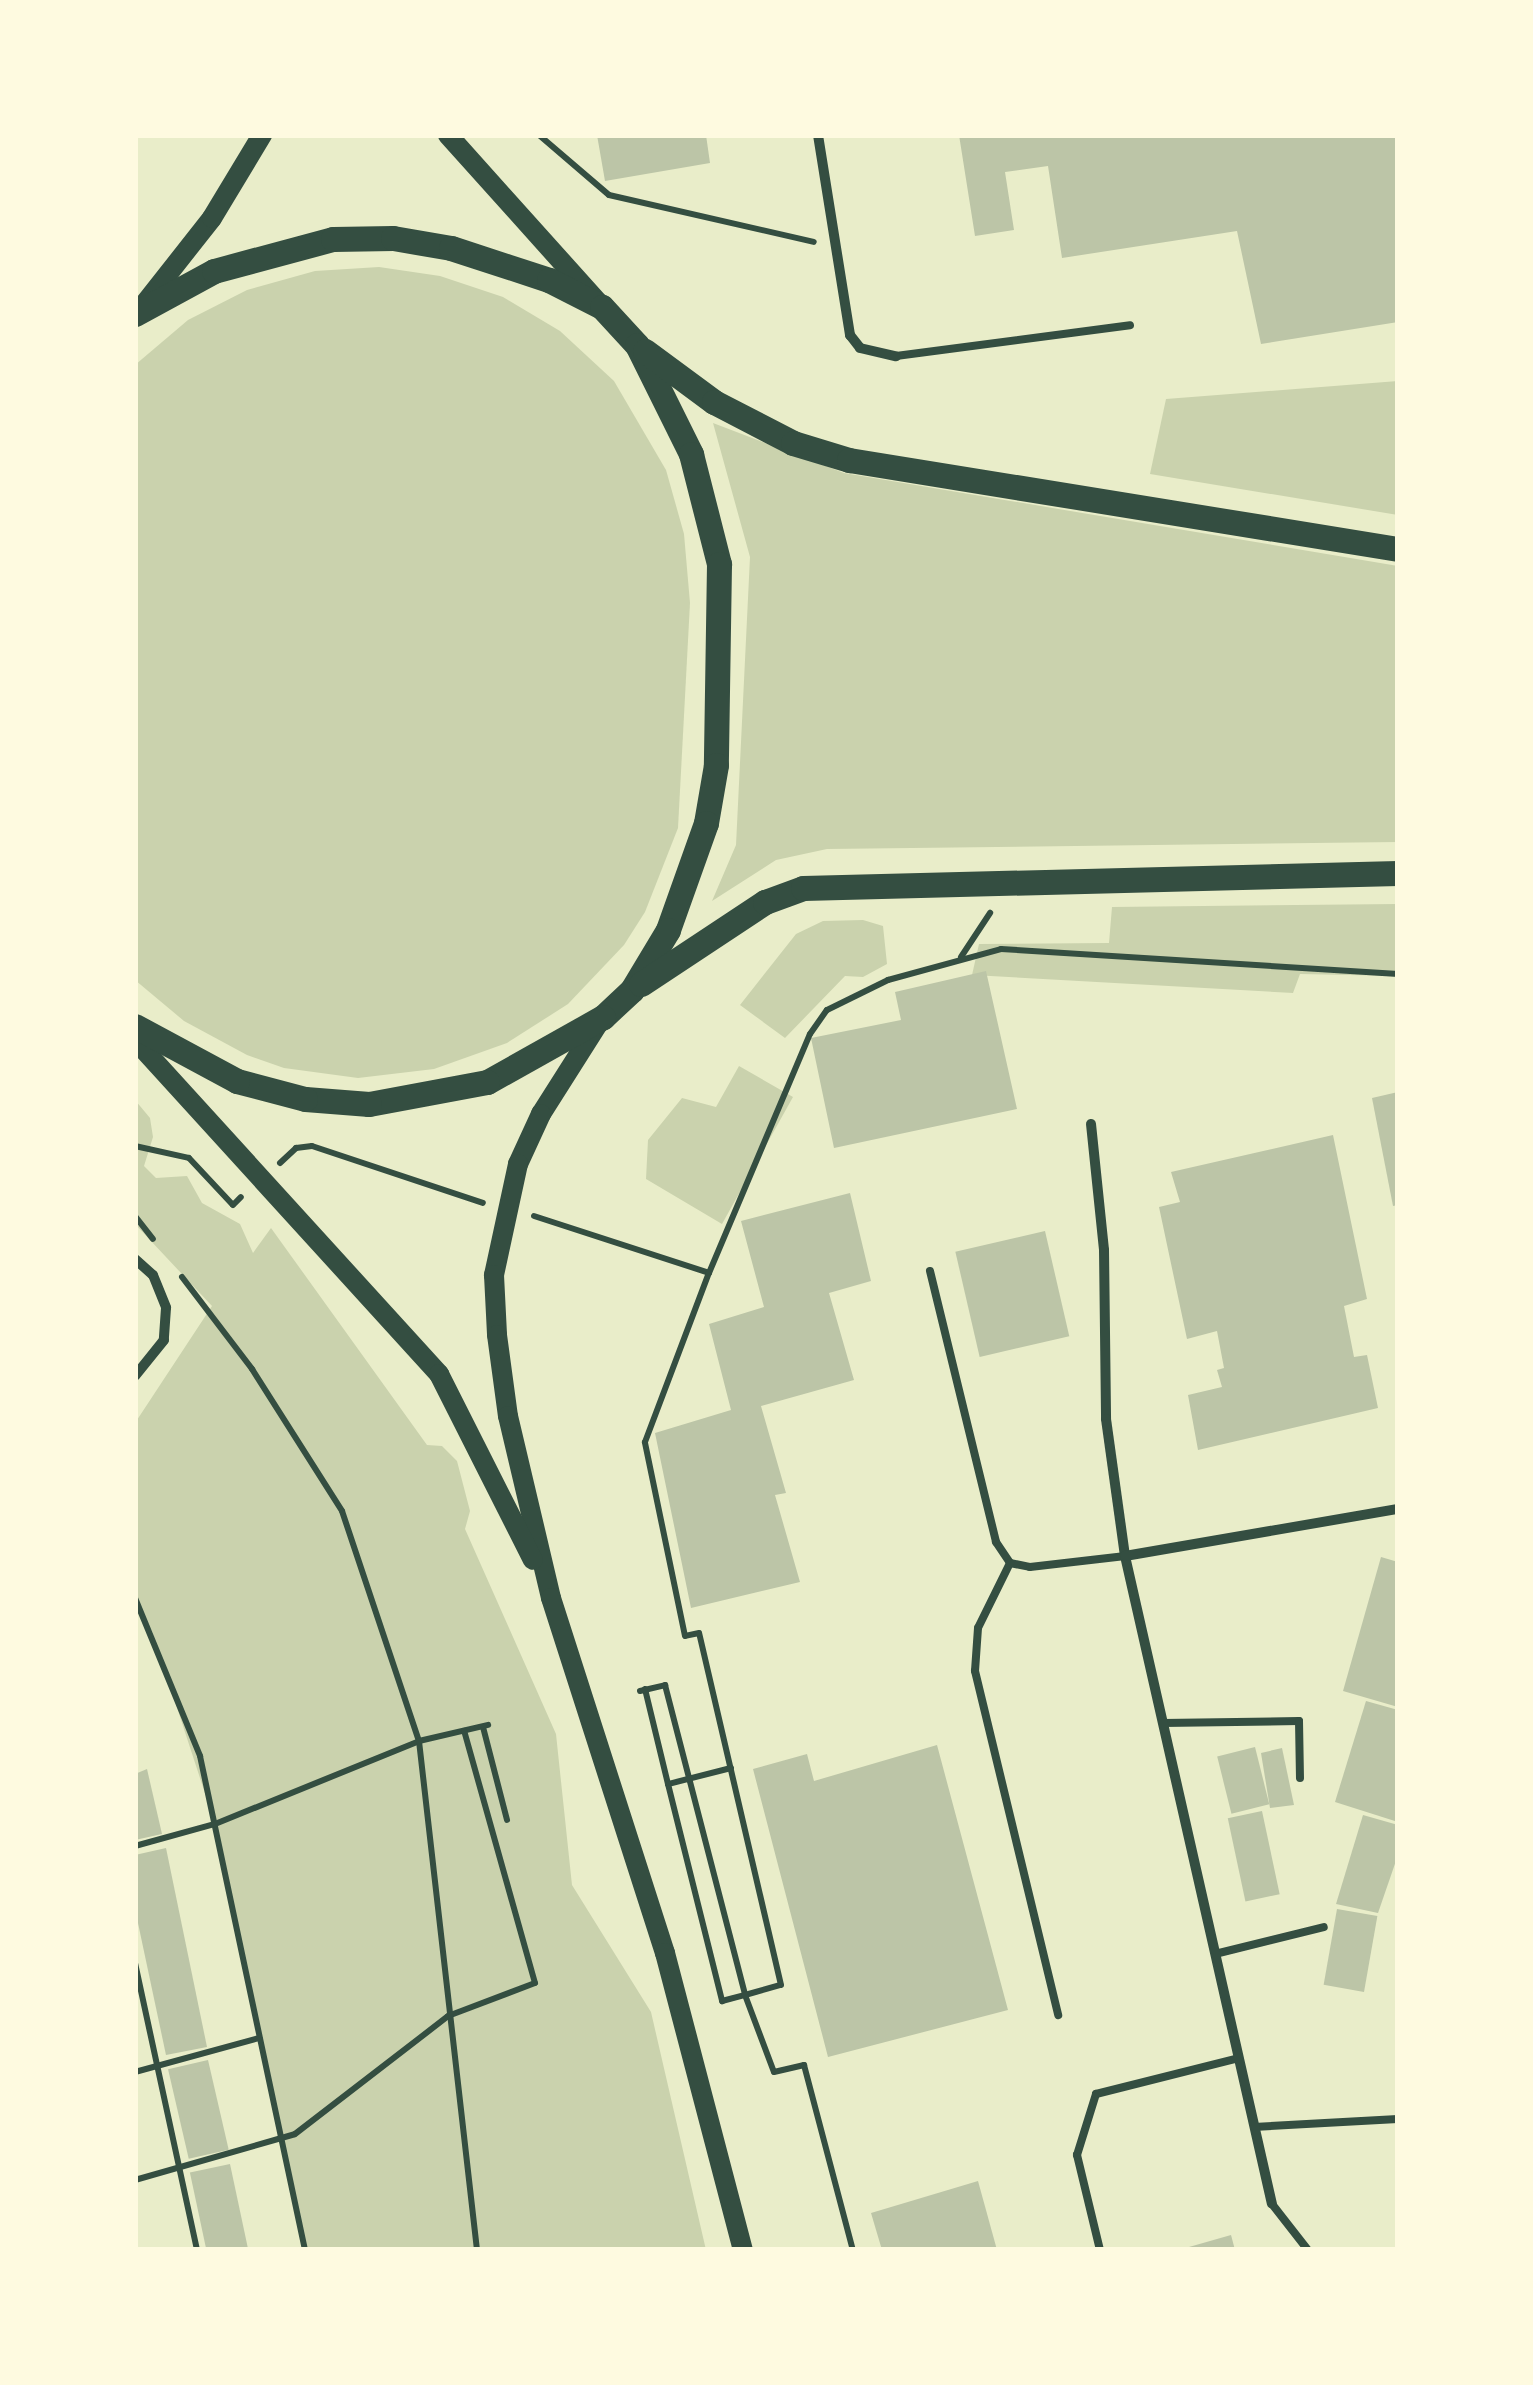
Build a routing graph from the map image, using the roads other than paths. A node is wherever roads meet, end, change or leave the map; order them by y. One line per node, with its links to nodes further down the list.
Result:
1 (262, 135): 5 (main road)
2 (448, 135): 4 (main road)
3 (818, 135): 8 (street)
4 (602, 307): 5 (main road); 7 (main road)
5 (138, 311)
6 (1130, 325): 8 (lane)
7 (637, 346): 9 (main road); 11 (main road)
8 (896, 356)
9 (1398, 549)
10 (1398, 873): 11 (main road)
11 (632, 990): 12 (main road)
12 (603, 1017): 13 (main road); 22 (main road)
13 (135, 1026)
14 (135, 1040): 22 (main road)
15 (1091, 1124): 20 (street)
16 (135, 1259): 18 (street)
17 (930, 1271): 21 (lane)
18 (135, 1376)
19 (1398, 1508): 20 (street)
20 (1125, 1556): 21 (lane); 23 (street)
21 (1010, 1563): 27 (lane)
22 (552, 1598): 32 (main road)
23 (1163, 1723): 24 (lane); 26 (street)
24 (1300, 1778)
25 (1324, 1927): 26 (lane)
26 (1215, 1954): 28 (street)
27 (1058, 2016)
28 (1239, 2058): 30 (street); 33 (lane)
29 (1398, 2119): 30 (lane)
30 (1254, 2127): 31 (street)
31 (1272, 2204): 34 (lane)
32 (744, 2250)
33 (1100, 2250)
34 (1308, 2250)

